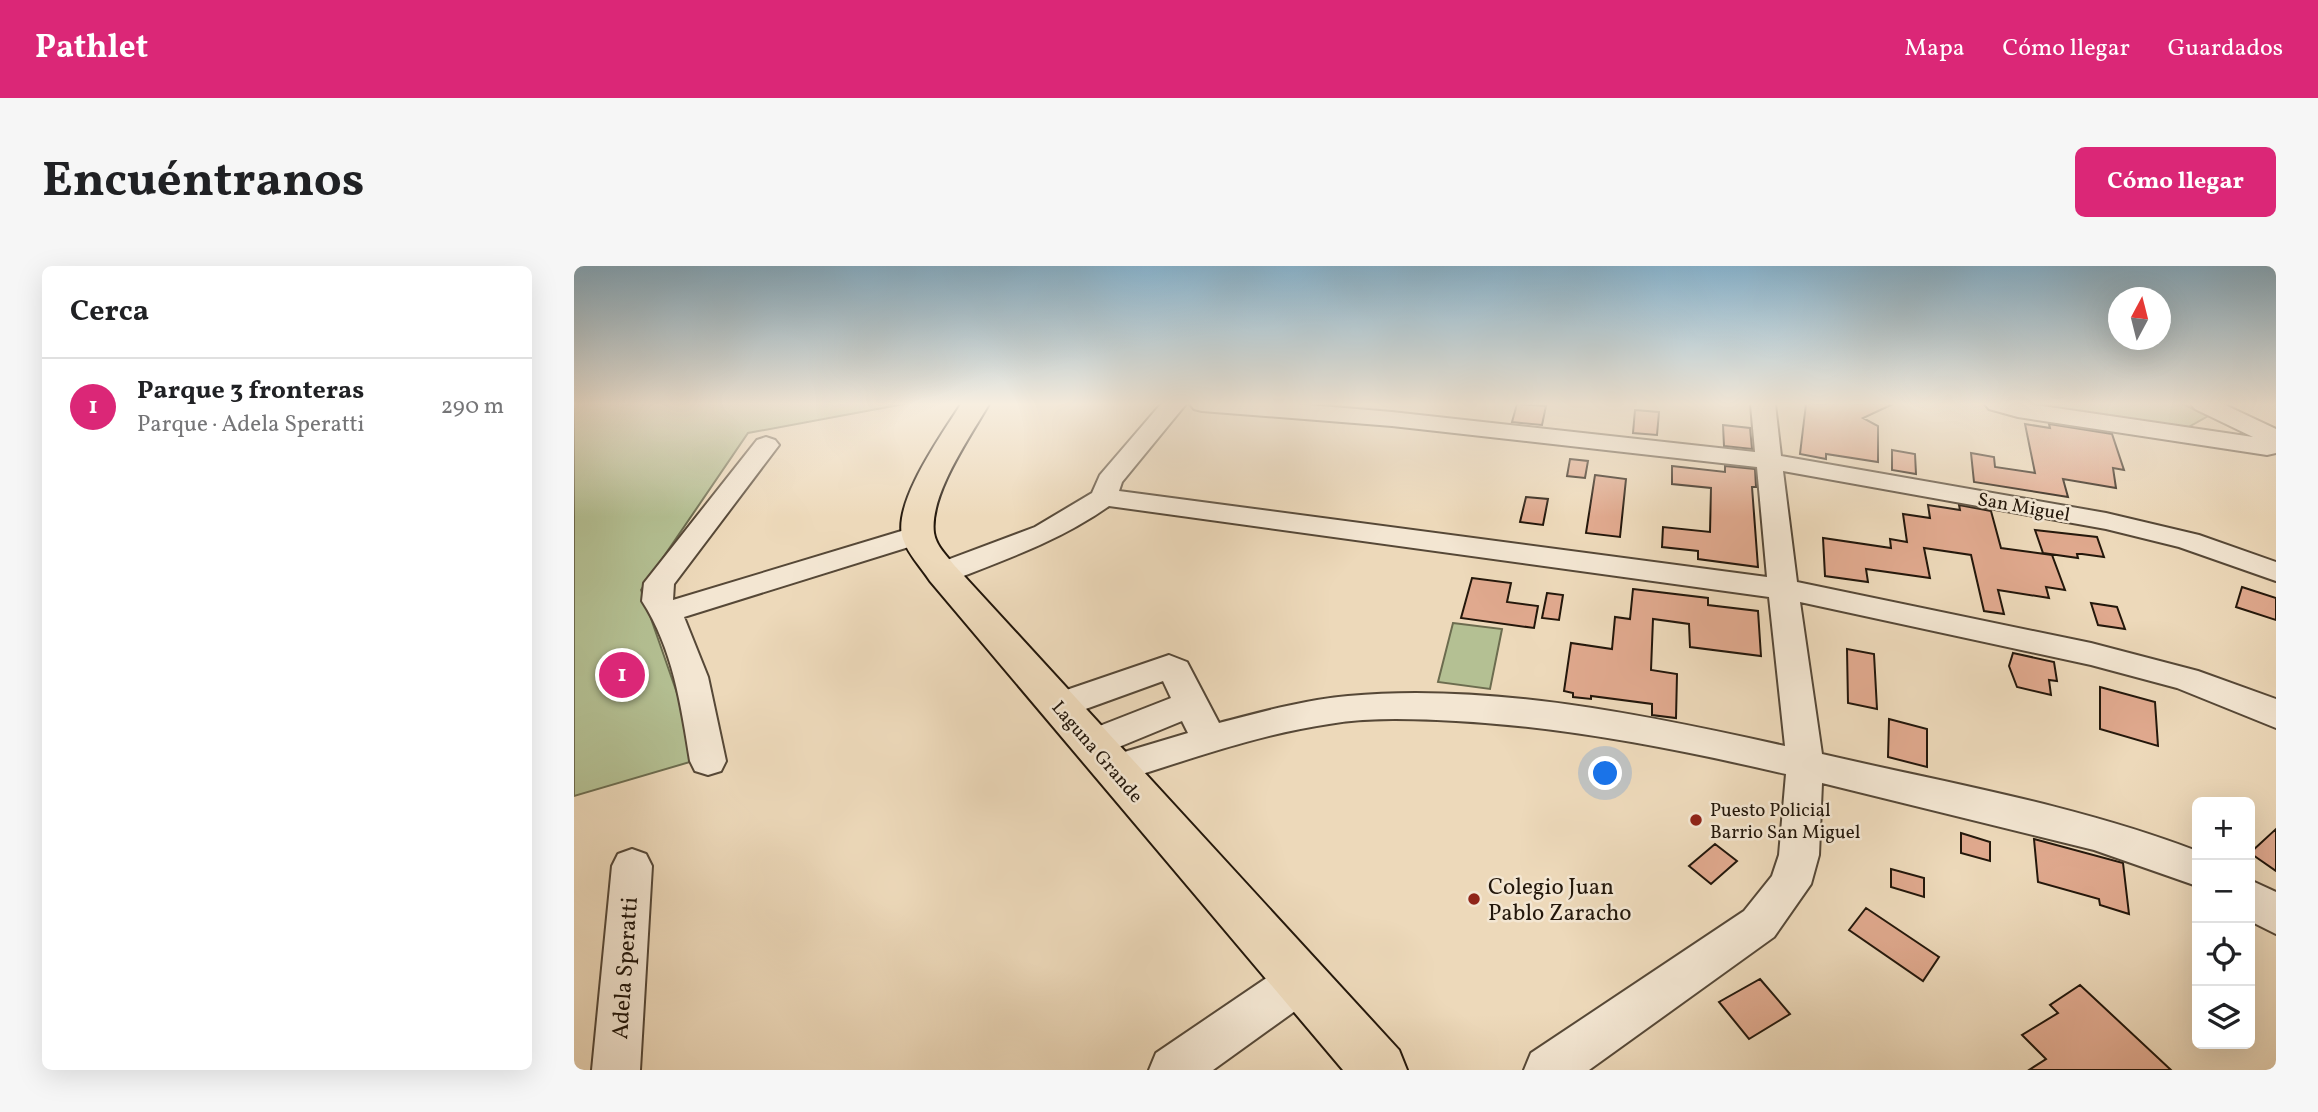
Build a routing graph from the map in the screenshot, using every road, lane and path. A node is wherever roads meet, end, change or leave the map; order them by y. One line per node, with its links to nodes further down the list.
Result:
1 (954, 442): 10 (main road)
2 (1142, 442): 9 (street)
3 (1594, 442): 8 (street, San Miguel)
4 (1766, 442): 8 (street)
5 (2230, 442): 7 (street)
6 (766, 445): 14 (street)
7 (2276, 445)
8 (1768, 461): 11 (street, San Miguel); 13 (street)
9 (1104, 497): 12 (street); 13 (street)
10 (918, 535): 12 (main road, Laguna Grande); 14 (street)
11 (2276, 572)
12 (942, 573): 16 (main road, Laguna Grande)
13 (1783, 589): 17 (street); 21 (street)
14 (667, 612): 20 (street)
15 (1192, 703): 16 (street); 18 (street); 19 (street)
16 (1058, 706): 19 (main road, Laguna Grande)
17 (2276, 715)
18 (1209, 740): 19 (street); 21 (street)
19 (1103, 757): 26 (main road, Laguna Grande)
20 (708, 761)
21 (1805, 764): 23 (street); 30 (street)
22 (632, 866): 27 (street, Adela Speratti)
23 (2192, 867)
24 (2255, 901): 25 (street)
25 (2276, 915)
26 (1300, 981): 28 (street); 29 (main road, Laguna Grande)
27 (616, 1070)
28 (1173, 1070)
29 (1379, 1070)
30 (1548, 1070)

